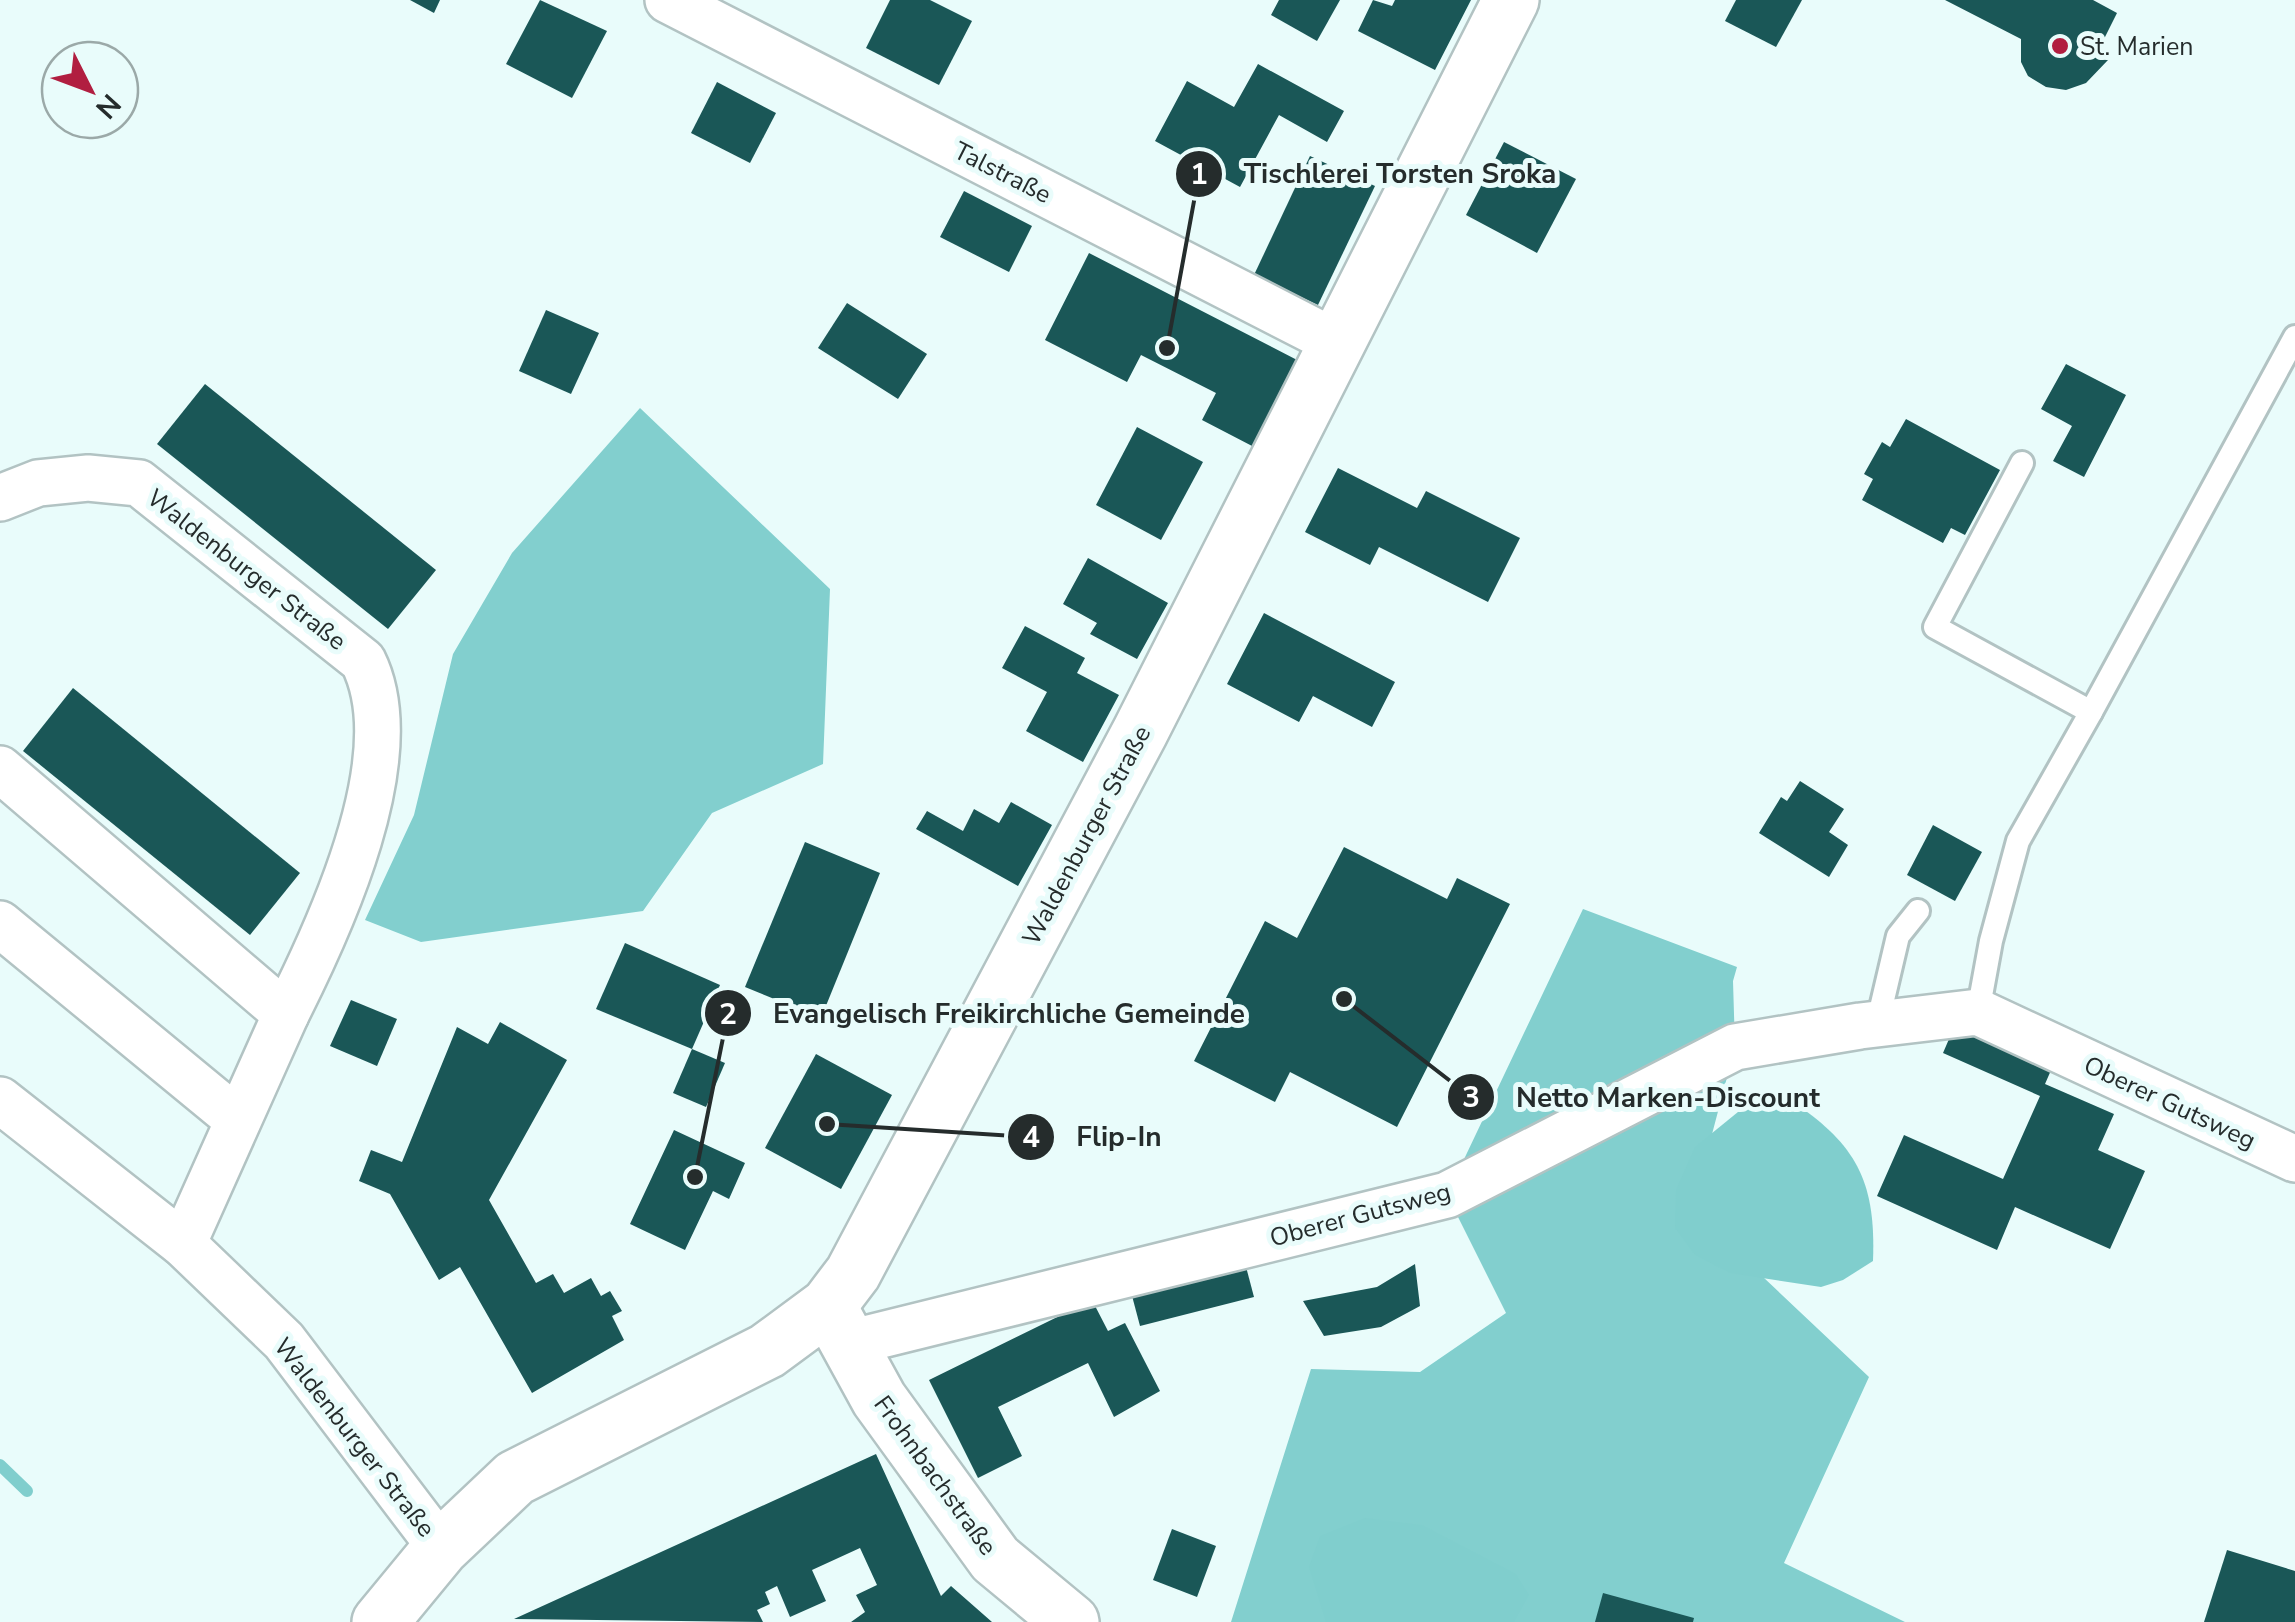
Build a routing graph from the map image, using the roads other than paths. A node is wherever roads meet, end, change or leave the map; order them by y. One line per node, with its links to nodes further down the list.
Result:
1 (668, 0): 4 (street, Talstraße)
2 (1512, 0): 4 (main road, Waldenburger Straße)
3 (2295, 337): 7 (lane)
4 (1338, 344): 18 (main road, Waldenburger Straße)
5 (2022, 463): 7 (lane)
6 (0, 498): 12 (street, Waldenburger Straße)
7 (2090, 712): 11 (lane)
8 (0, 769): 12 (street)
9 (1918, 910): 13 (lane)
10 (0, 924): 15 (street)
11 (1978, 1012): 13 (street, Oberer Gutsweg); 16 (street, Oberer Gutsweg)
12 (286, 1014): 15 (street, Waldenburger Straße)
13 (1877, 1025): 18 (street, Oberer Gutsweg)
14 (0, 1100): 17 (street, Waldenburger Straße)
15 (238, 1120): 17 (street, Waldenburger Straße)
16 (2295, 1159)
17 (183, 1244): 19 (street, Waldenburger Straße)
18 (838, 1324): 19 (main road, Waldenburger Straße); 21 (main road, Frohnbachstraße)
19 (441, 1548): 20 (main road, Waldenburger Straße)
20 (380, 1622)
21 (1071, 1622)

